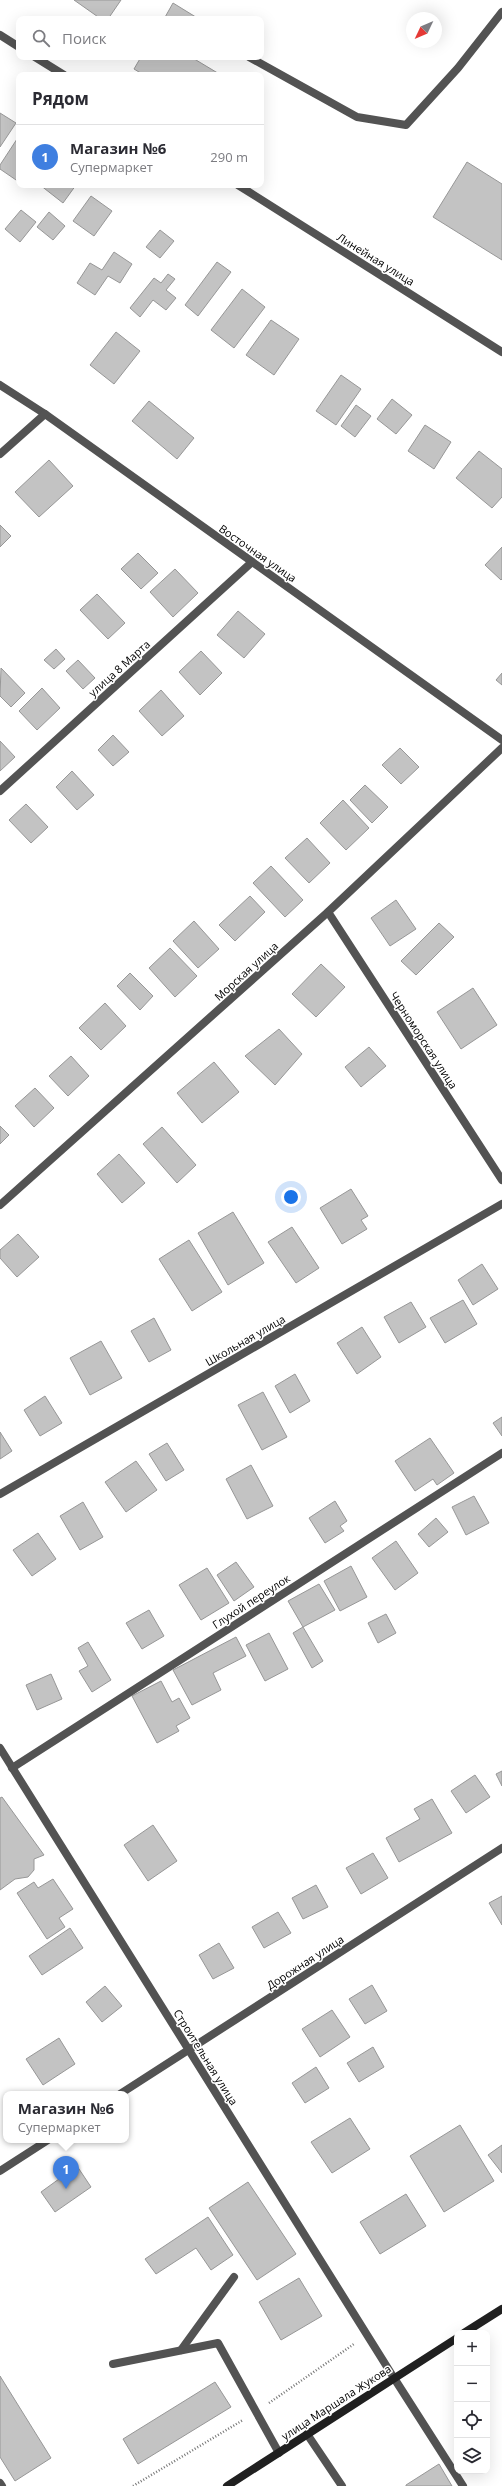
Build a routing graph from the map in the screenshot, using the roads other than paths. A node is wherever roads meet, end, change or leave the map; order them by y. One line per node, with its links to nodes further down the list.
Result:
1 (502, 12): 5 (street)
2 (0, 35): 3 (street)
3 (16, 45)
4 (40, 60): 6 (street)
5 (254, 60)
6 (59, 72)
7 (243, 188): 8 (street, Линейная улица)
8 (502, 352)
9 (0, 385): 10 (street, Восточная улица)
10 (44, 414): 11 (street); 12 (street, Восточная улица)
11 (0, 454)
12 (252, 562): 13 (street, Восточная улица); 15 (street, улица 8 Марта)
13 (502, 740)
14 (502, 748): 16 (street, Морская улица)
15 (0, 791)
16 (328, 912): 17 (street, Черноморская улица); 19 (street, Морская улица)
17 (502, 1180)
18 (502, 1204): 21 (street, Школьная улица)
19 (0, 1205)
20 (502, 1453): 23 (street, Глухой переулок)
21 (0, 1494)
22 (0, 1748): 23 (street, Строительная улица)
23 (12, 1768): 25 (street, Строительная улица)
24 (502, 1848): 25 (street, Дорожная улица)
25 (188, 2050): 26 (street, Дорожная улица); 35 (street, Строительная улица)
26 (125, 2091)
27 (43, 2143): 28 (street)
28 (0, 2170)
29 (234, 2277): 33 (street)
30 (502, 2309): 31 (main road)
31 (469, 2330)
32 (454, 2340): 35 (main road, улица Маршала Жукова)
33 (181, 2350): 34 (street); 37 (street)
34 (113, 2364)
35 (394, 2378): 36 (main road, улица Маршала Жукова); 42 (street, Строительная улица)
36 (307, 2434): 37 (main road, улица Маршала Жукова); 41 (street)
37 (278, 2453): 40 (main road, улица Маршала Жукова)
38 (0, 2483): 39 (street)
39 (2, 2486)
40 (227, 2486)
41 (342, 2486)
42 (463, 2486)

